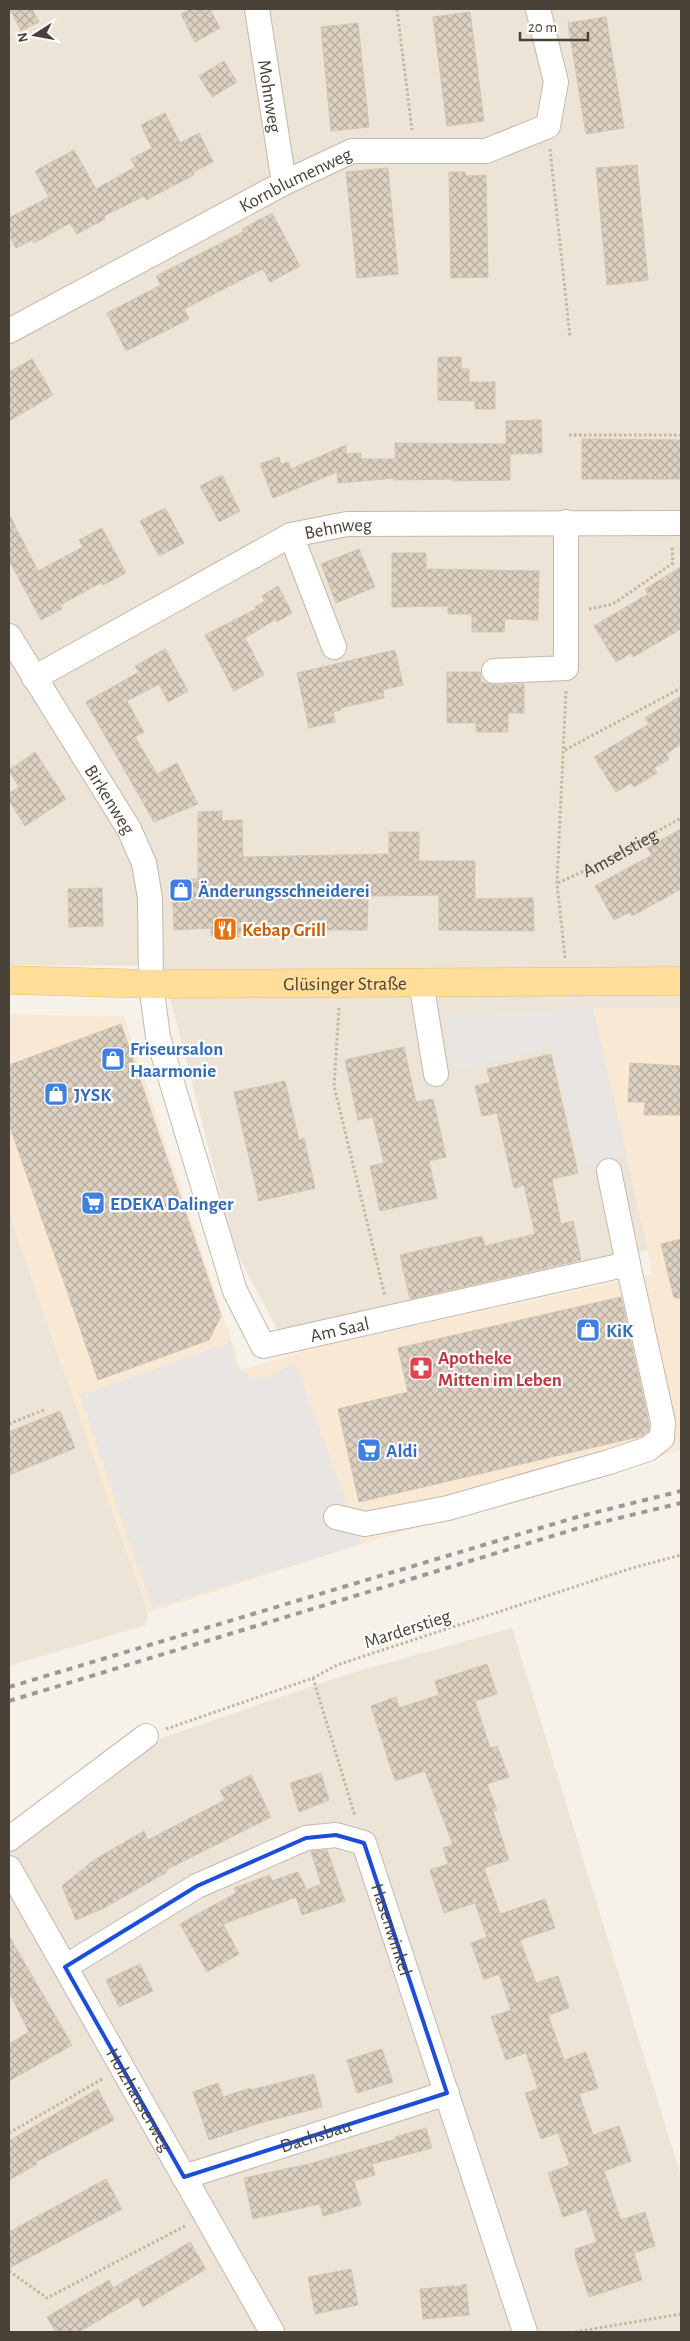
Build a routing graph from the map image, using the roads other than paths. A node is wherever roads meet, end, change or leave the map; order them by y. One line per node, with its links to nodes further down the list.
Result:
1 (256, 9): 3 (street, Mohnweg)
2 (538, 9): 3 (street, Kornblumenweg)
3 (284, 183): 4 (street, Kornblumenweg)
4 (9, 331)
5 (566, 522): 6 (street, Behnweg); 7 (street, Behnweg); 10 (street)
6 (676, 523)
7 (291, 535): 9 (street); 11 (street, Behnweg)
8 (9, 636): 11 (street, Birkenweg)
9 (334, 646)
10 (494, 671)
11 (34, 678): 15 (street, Birkenweg)
12 (9, 980): 15 (main road, Glüsinger Straße)
13 (681, 981): 14 (main road, Glüsinger Straße)
14 (421, 982): 15 (main road, Glüsinger Straße); 16 (street)
15 (151, 984): 18 (street, Am Saal)
16 (436, 1074)
17 (609, 1171): 18 (street)
18 (628, 1264): 19 (street)
19 (336, 1517)
20 (146, 1736): 21 (street)
21 (9, 1839)
22 (9, 1868): 23 (street, Holzhäuserweg)
23 (65, 1967): 24 (street, Hasenwinkel); 25 (street, Holzhäuserweg)
24 (447, 2093): 25 (street, Dachsbau); 27 (street, Hasenwinkel)
25 (184, 2177): 26 (street, Holzhäuserweg)
26 (272, 2332)
27 (525, 2332)

